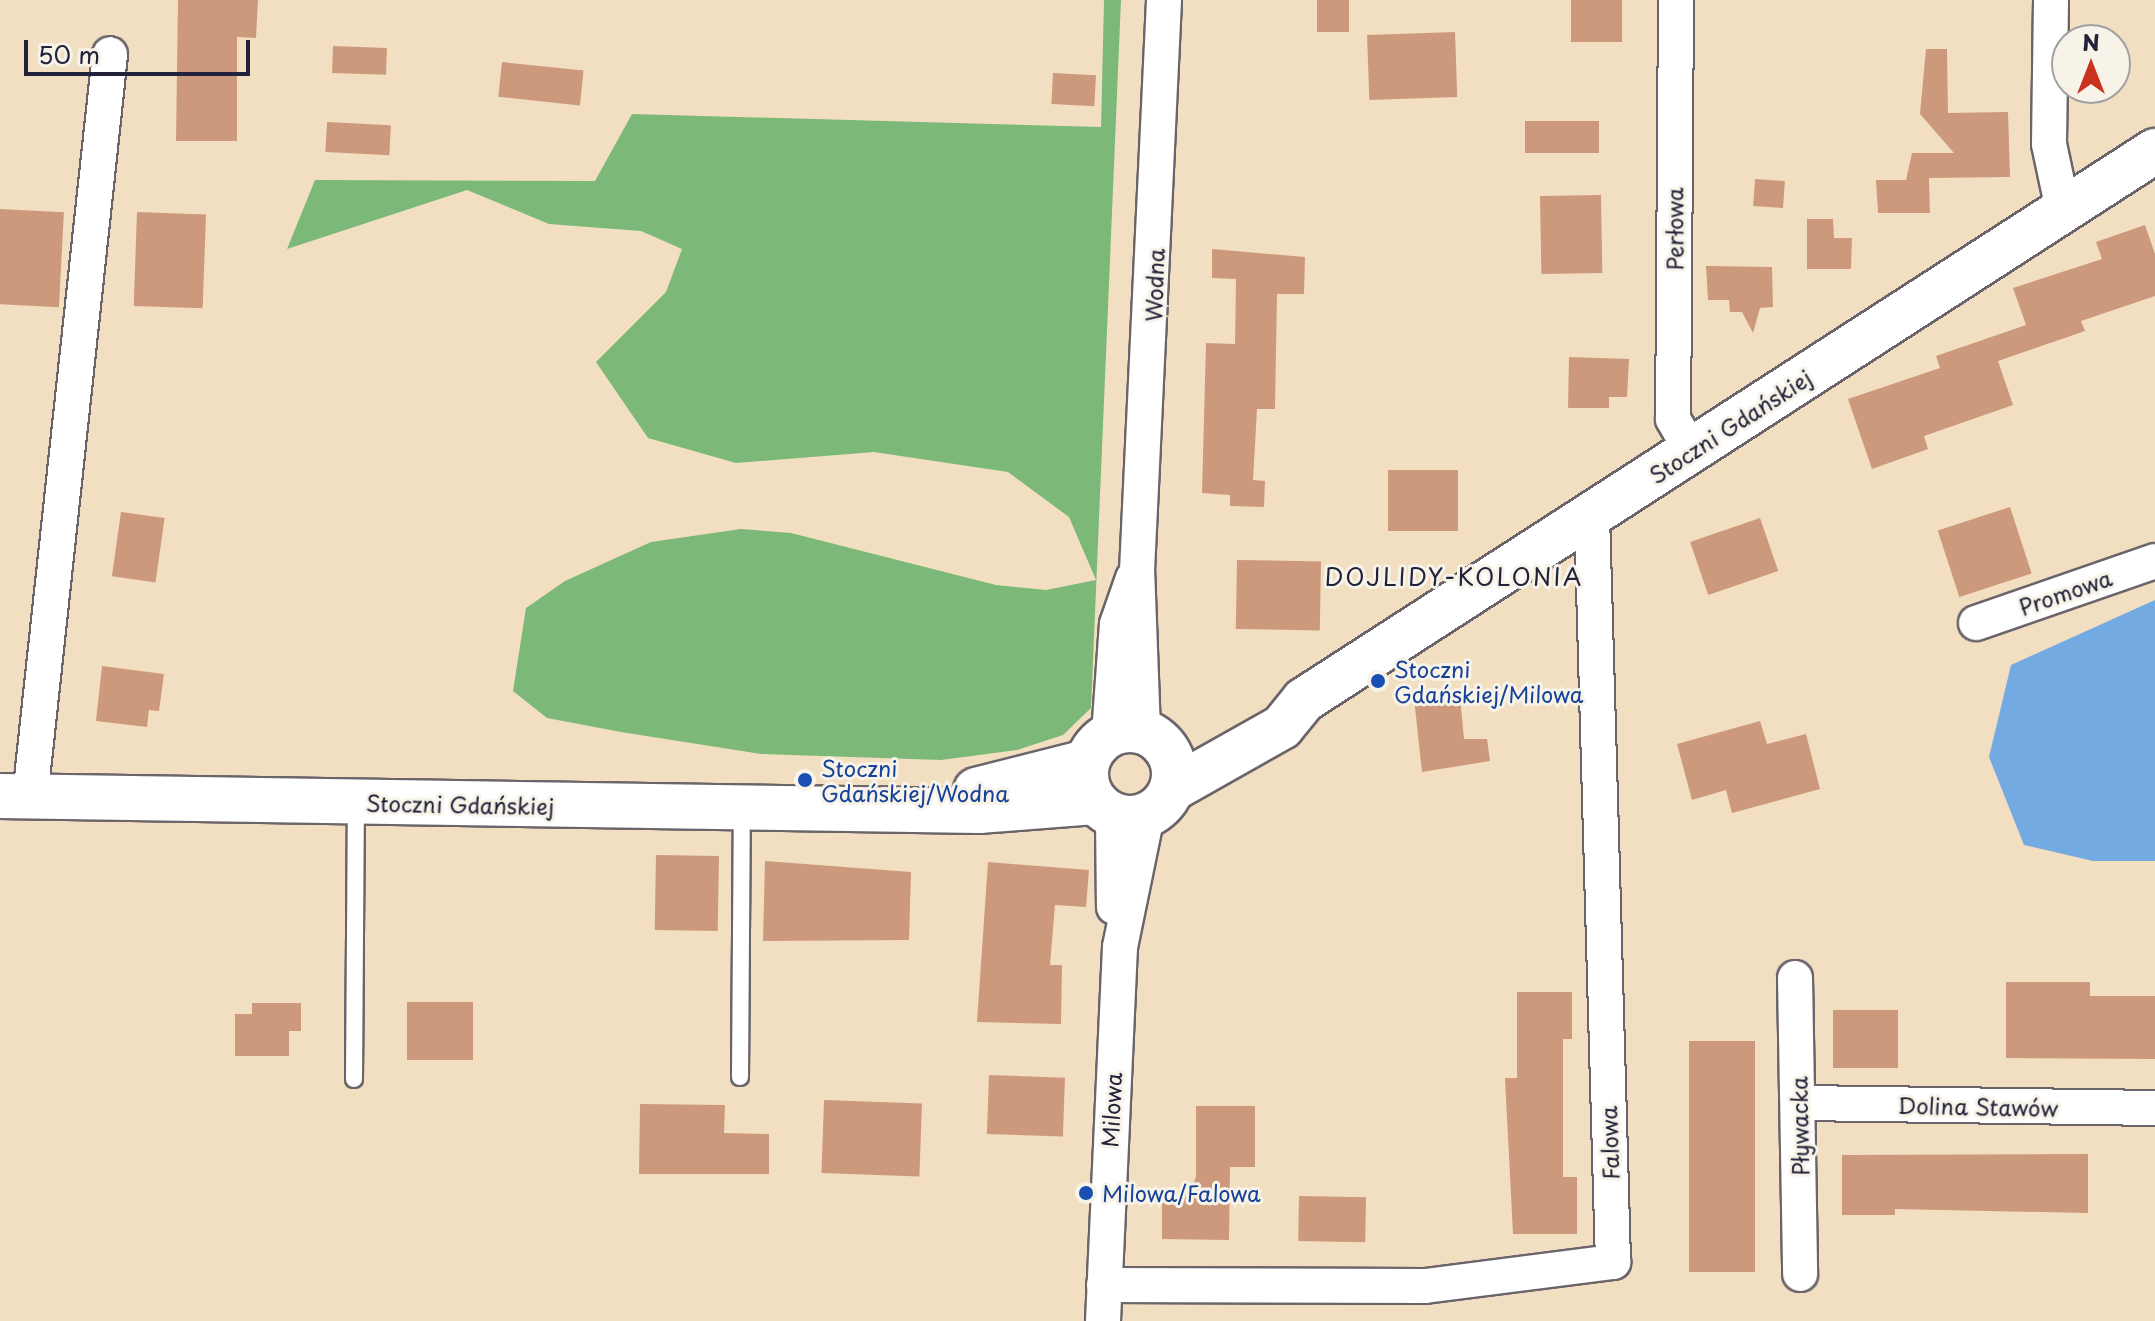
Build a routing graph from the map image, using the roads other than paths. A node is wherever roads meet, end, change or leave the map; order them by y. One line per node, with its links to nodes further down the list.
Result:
1 (1164, 0): 11 (street, Wodna)
2 (1676, 0): 7 (street, Perłowa)
3 (2051, 0): 6 (street)
4 (110, 54): 12 (street)
5 (2155, 151): 6 (street, Stoczni Gdańskiej)
6 (2063, 210): 7 (street, Stoczni Gdańskiej)
7 (1692, 452): 8 (street, Stoczni Gdańskiej)
8 (1592, 514): 11 (street, Stoczni Gdańskiej); 21 (street, Falowa)
9 (2155, 561): 10 (street, Promowa)
10 (1976, 623)
11 (1129, 775): 14 (street, Stoczni Gdańskiej); 21 (street, Milowa)
12 (15, 796): 13 (street, Stoczni Gdańskiej)
13 (356, 803): 14 (street, Stoczni Gdańskiej); 17 (lane)
14 (742, 807): 16 (lane)
15 (1795, 978): 18 (street, Pływacka)
16 (740, 1077)
17 (354, 1079)
18 (1800, 1103): 19 (street, Dolina Stawów); 20 (street, Pływacka)
19 (2155, 1108)
20 (1800, 1274)
21 (1104, 1285): 22 (street, Milowa)
22 (1103, 1321)

